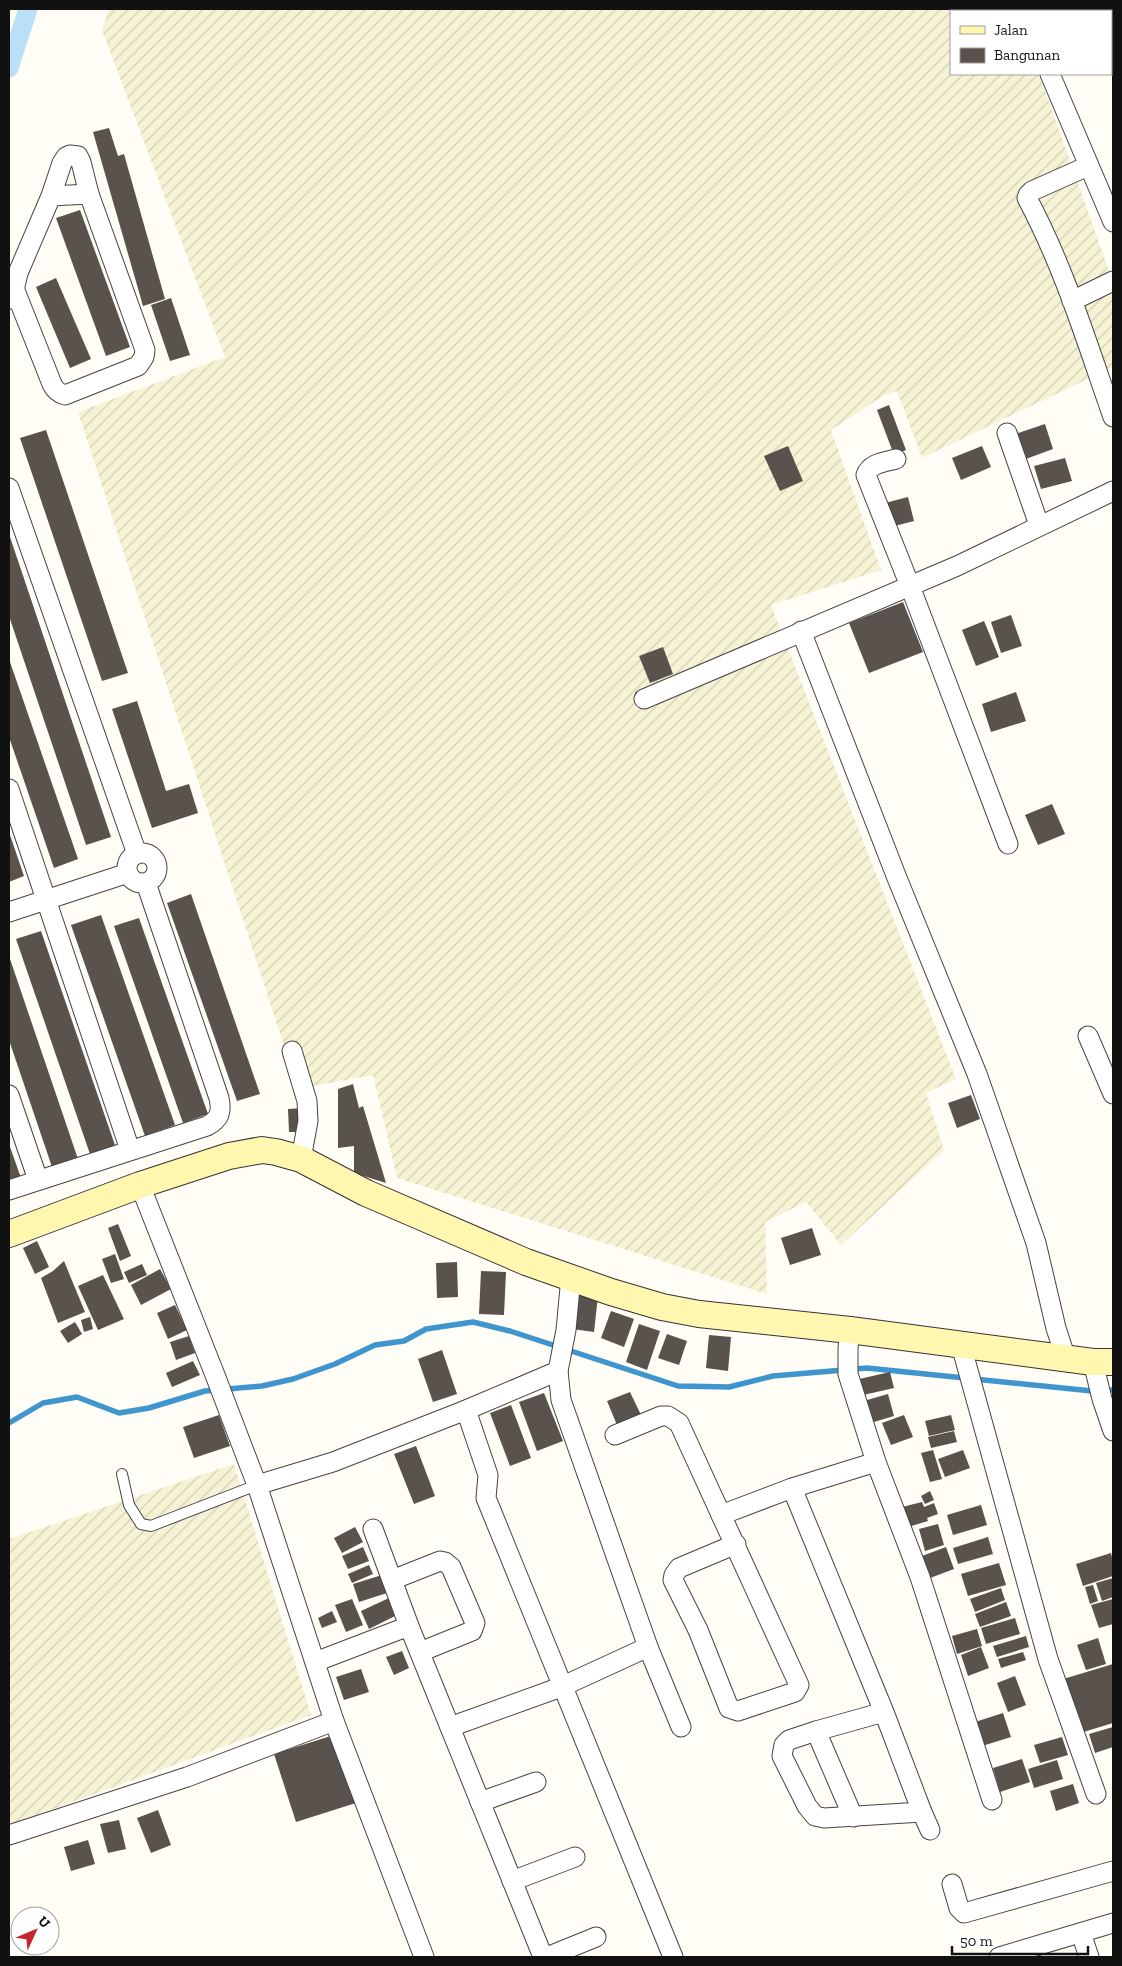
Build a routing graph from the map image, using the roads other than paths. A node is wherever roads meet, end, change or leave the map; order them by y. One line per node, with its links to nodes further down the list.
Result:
1 (1050, 75): 2 (street)
2 (1088, 166): 5 (street); 8 (street)
3 (89, 194): 4 (street); 4 (street); 7 (street)
4 (51, 196): 7 (street)
5 (1113, 222)
6 (1113, 281): 8 (street)
7 (14, 288): 9 (street)
8 (1072, 301): 10 (street)
9 (9, 310)
10 (1113, 417)
11 (1007, 433): 15 (street)
12 (896, 459): 16 (street)
13 (9, 488): 21 (street)
14 (1113, 491): 15 (street)
15 (1039, 525): 16 (street)
16 (910, 586): 17 (street); 20 (street)
17 (801, 631): 18 (street); 39 (street)
18 (644, 699)
19 (9, 789): 24 (street)
20 (1008, 844)
21 (137, 854): 22 (street); 23 (street)
22 (128, 873): 23 (street); 24 (street)
23 (146, 883): 30 (street)
24 (46, 900): 25 (street); 30 (street)
25 (9, 912)
26 (1088, 1036): 28 (street)
27 (292, 1051): 31 (street)
28 (1113, 1094)
29 (9, 1095): 32 (street)
30 (130, 1150): 32 (street)
31 (300, 1159): 33 (main road); 36 (main road)
32 (38, 1180): 34 (street)
33 (140, 1185): 35 (main road); 47 (street)
34 (9, 1190)
35 (9, 1234)
36 (571, 1277): 37 (main road); 40 (street)
37 (849, 1339): 38 (main road); 45 (street)
38 (964, 1354): 39 (main road); 64 (street)
39 (1066, 1359): 41 (main road)
40 (560, 1362): 42 (street); 54 (street)
41 (1101, 1367): 43 (street)
42 (466, 1410): 47 (street); 57 (street)
43 (1113, 1432)
44 (614, 1435): 49 (street)
45 (876, 1462): 48 (street); 65 (street)
46 (122, 1474): 47 (lane)
47 (257, 1485): 56 (street)
48 (792, 1488): 49 (street); 58 (street)
49 (721, 1515): 51 (street)
50 (373, 1528): 52 (street)
51 (736, 1544): 51 (street)
52 (392, 1580): 53 (street); 55 (street)
53 (409, 1626): 55 (street); 56 (street)
54 (648, 1647): 57 (street); 61 (street)
55 (420, 1652): 60 (street)
56 (315, 1662): 59 (street)
57 (562, 1687): 60 (street); 81 (street)
58 (884, 1712): 62 (street); 67 (street)
59 (334, 1721): 70 (street); 79 (street)
60 (450, 1727): 66 (street)
61 (681, 1727)
62 (816, 1731): 68 (street); 68 (street)
63 (536, 1782): 66 (street)
64 (1096, 1794)
65 (992, 1800)
66 (480, 1802): 73 (street)
67 (922, 1812): 68 (street); 69 (street)
68 (853, 1817)
69 (930, 1830)
70 (9, 1835)
71 (575, 1857): 73 (street)
72 (1113, 1871): 74 (street)
73 (512, 1881): 80 (street)
74 (952, 1884)
75 (1113, 1923): 76 (street)
76 (1081, 1933): 78 (street); 82 (street)
77 (596, 1937): 80 (street)
78 (1007, 1956)
79 (424, 1957)
80 (545, 1957)
81 (673, 1957)
82 (1089, 1957)

